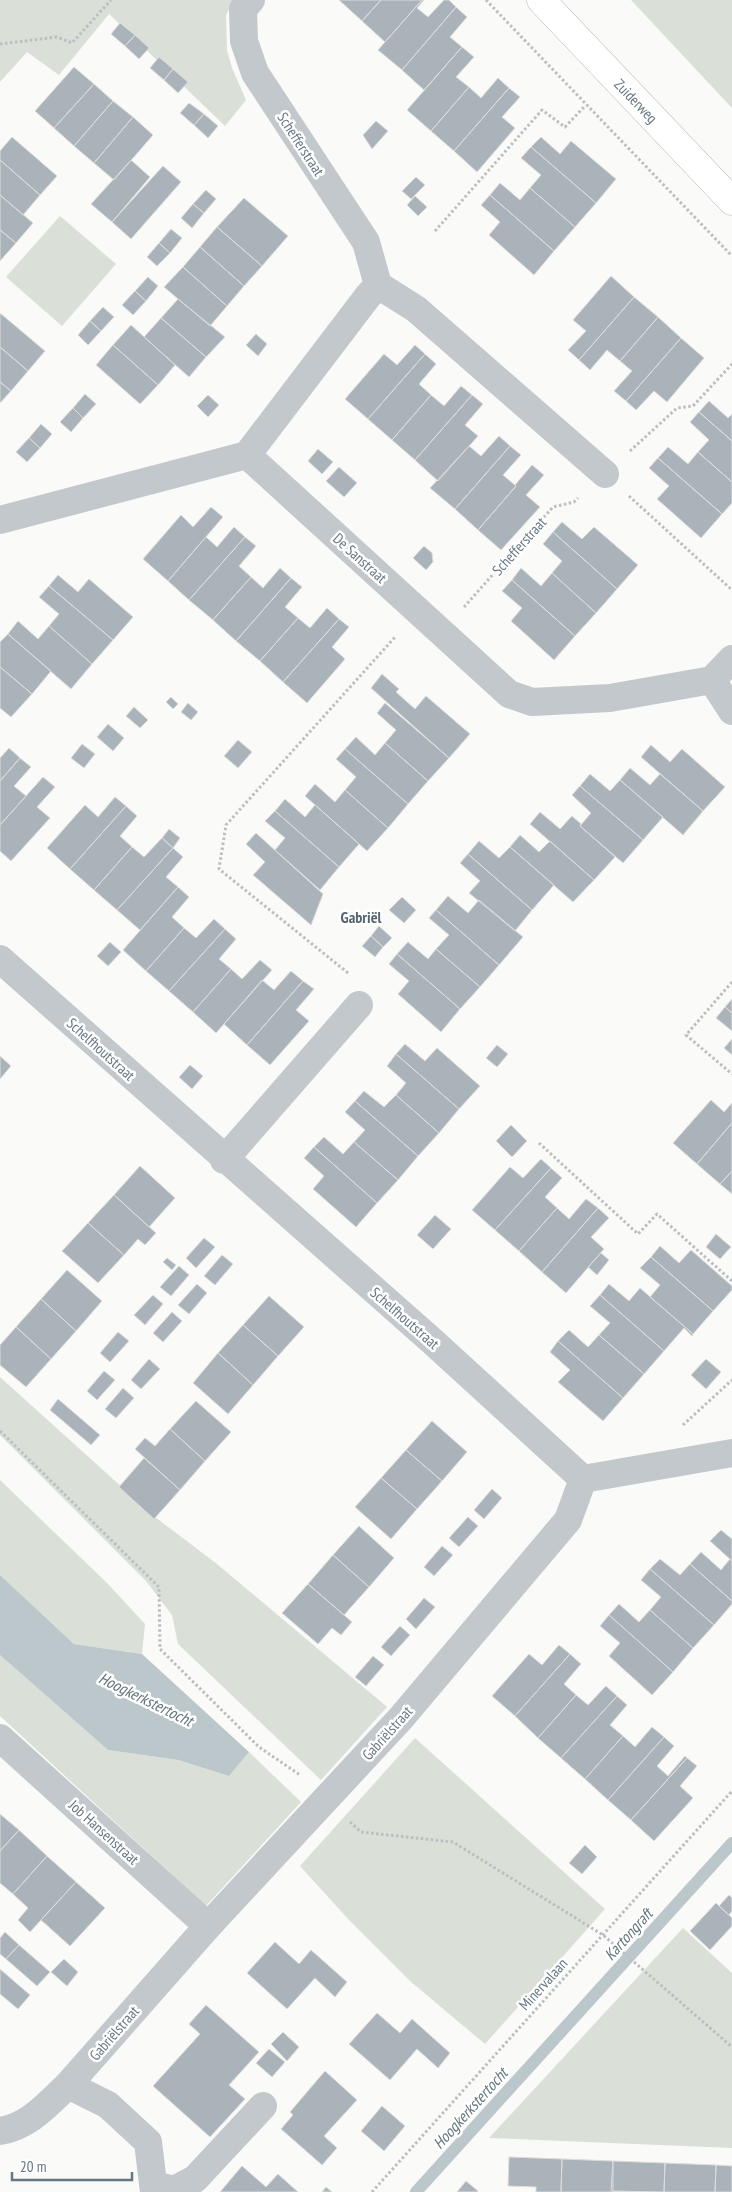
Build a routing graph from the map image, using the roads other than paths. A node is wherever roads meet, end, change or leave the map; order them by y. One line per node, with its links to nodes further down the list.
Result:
1 (251, 0): 4 (street, Schefferstraat)
2 (541, 0): 3 (street, Zuiderweg)
3 (732, 201)
4 (378, 285): 5 (street); 6 (street)
5 (247, 455): 7 (street); 9 (street, De Sanstraat)
6 (605, 474)
7 (0, 520)
8 (732, 659): 9 (street)
9 (712, 680): 10 (street)
10 (732, 711)
11 (0, 959): 13 (street, Schelfhoutstraat)
12 (359, 1005): 13 (street)
13 (224, 1160): 15 (street, Schelfhoutstraat)
14 (732, 1453): 15 (street)
15 (583, 1479): 17 (street, Gabriëlstraat)
16 (0, 1738): 17 (street, Job Hansenstraat)
17 (208, 1926): 18 (street, Gabriëlstraat)
18 (68, 2086): 20 (street, Gabriëlstraat); 21 (street)
19 (263, 2106): 21 (street)
20 (0, 2131)
21 (155, 2189)

